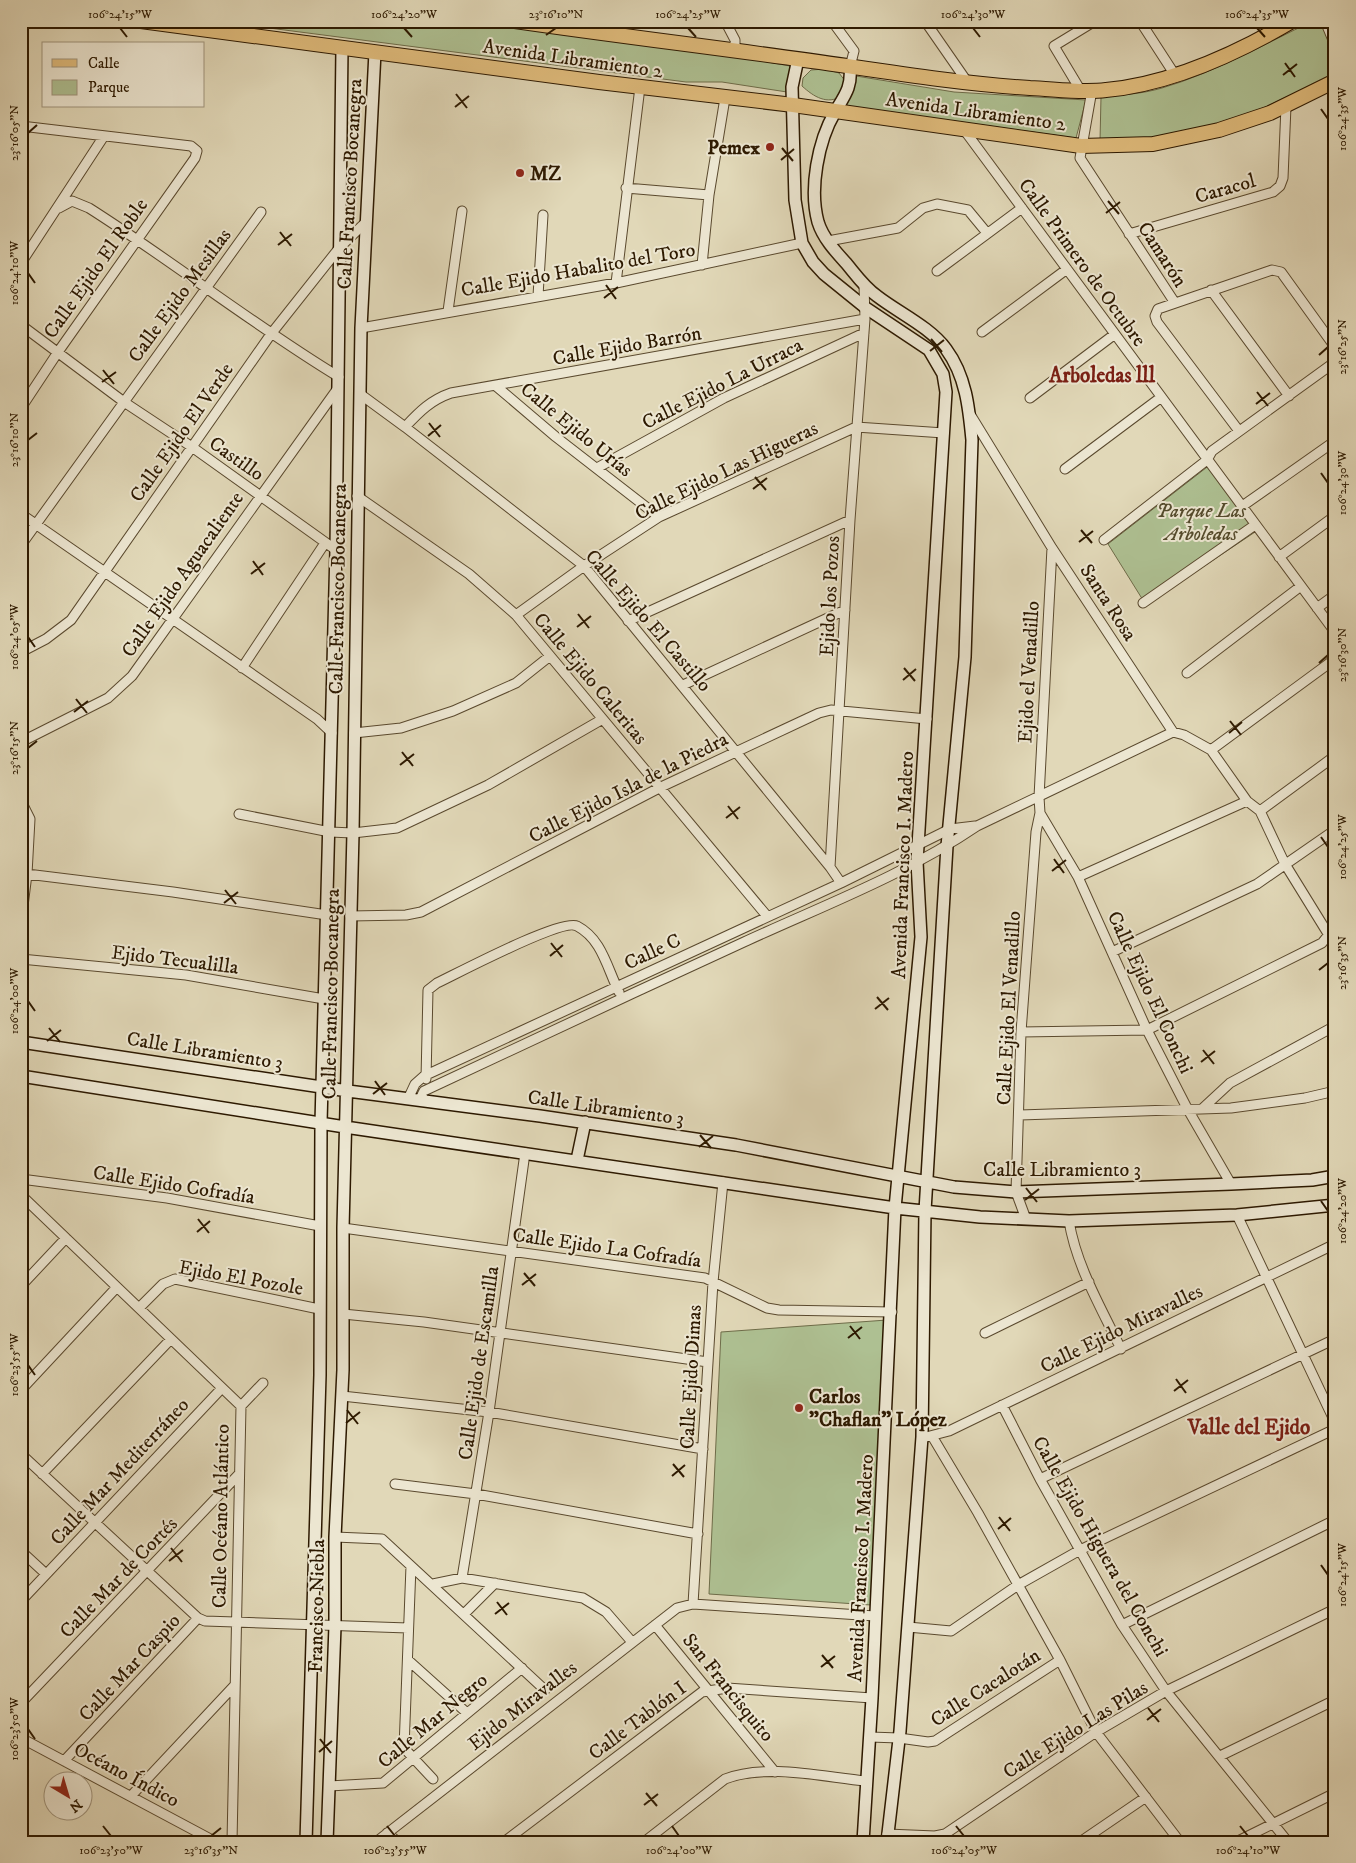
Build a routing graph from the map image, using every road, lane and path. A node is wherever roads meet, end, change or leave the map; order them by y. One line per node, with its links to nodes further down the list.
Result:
1 (141, 21): 12 (main road, Avenida Libramiento 2)
2 (515, 21): 10 (main road, Avenida Libramiento 2)
3 (725, 21): 13 (street)
4 (832, 21): 16 (street)
5 (925, 21): 19 (street)
6 (1095, 21): 21 (street)
7 (1140, 21): 17 (street)
8 (1292, 21): 17 (main road, Avenida Libramiento 2)
9 (1325, 21): 11 (street)
10 (592, 27): 13 (main road, Avenida Libramiento 2)
11 (1335, 45)
12 (342, 48): 14 (main road, Avenida Libramiento 2); 43 (street, Calle Francisco Bocanegra)
13 (734, 51): 15 (main road, Avenida Libramiento 2)
14 (375, 52): 20 (main road, Avenida Libramiento 2); 37 (street, Calle Francisco Bocanegra)
15 (798, 59): 16 (main road, Avenida Libramiento 2); 23 (street)
16 (850, 67): 19 (main road, Avenida Libramiento 2); 25 (street)
17 (1175, 75): 21 (main road, Avenida Libramiento 2)
18 (1335, 81): 24 (main road, Avenida Libramiento 2)
19 (968, 84): 21 (main road, Avenida Libramiento 2)
20 (640, 87): 22 (main road, Avenida Libramiento 2); 30 (street)
21 (1086, 91): 29 (street, Avenida Libramiento 2)
22 (725, 98): 23 (main road, Avenida Libramiento 2); 31 (street)
23 (793, 105): 25 (main road, Avenida Libramiento 2); 42 (street, Avenida Francisco I. Madero)
24 (1286, 106): 29 (main road, Avenida Libramiento 2); 39 (street, Caracol)
25 (835, 112): 27 (main road, Avenida Libramiento 2); 41 (street, Avenida Francisco I. Madero)
26 (21, 126): 28 (street)
27 (965, 130): 29 (main road, Avenida Libramiento 2); 33 (street, Calle Primero de Octubre)
28 (104, 136): 32 (street); 40 (street, Calle Ejido El Roble)
29 (1081, 146): 39 (street, Camarón)
30 (626, 188): 31 (street); 48 (street)
31 (709, 196): 45 (street)
32 (59, 208): 40 (street); 44 (street)
33 (1022, 208): 38 (street); 46 (street, Calle Primero de Octubre)
34 (261, 212): 50 (street, Calle Ejido Mesillas)
35 (462, 212): 54 (street)
36 (542, 215): 52 (street)
37 (365, 223): 43 (street, Calle Ejido El Verde); 57 (street, Calle Francisco Bocanegra)
38 (987, 233): 41 (street); 47 (street)
39 (1129, 234): 53 (street, Camarón)
40 (138, 240): 50 (street); 63 (street, Calle Ejido El Roble)
41 (828, 241): 49 (street, Avenida Francisco I. Madero)
42 (802, 243): 45 (street, Calle Ejido Habalito del Toro); 55 (street, Avenida Francisco I. Madero)
43 (340, 248): 60 (street, Calle Ejido El Verde); 65 (street, Calle Francisco Bocanegra)
44 (21, 263)
45 (702, 265): 48 (street, Calle Ejido Habalito del Toro)
46 (1067, 269): 58 (street); 61 (street, Calle Primero de Octubre)
47 (937, 271)
48 (616, 283): 52 (street, Calle Ejido Habalito del Toro)
49 (864, 285): 55 (street, Ejido los Pozos); 73 (street, Avenida Francisco I. Madero)
50 (206, 287): 60 (street); 71 (street, Calle Ejido Mesillas)
51 (1210, 290): 53 (street); 62 (street); 68 (street)
52 (538, 296): 54 (street, Calle Ejido Habalito del Toro)
53 (1175, 303): 76 (street)
54 (448, 311): 57 (street, Calle Ejido Habalito del Toro)
55 (866, 314): 59 (street, Ejido los Pozos); 66 (street, Calle Ejido Barrón); 77 (street, Avenida Francisco I. Madero)
56 (21, 325): 63 (street, Castillo)
57 (361, 328): 67 (street, Calle Francisco Bocanegra)
58 (982, 332)
59 (864, 333): 75 (street, Ejido los Pozos); 81 (street, Calle Ejido La Urraca)
60 (271, 334): 65 (street); 79 (street, Calle Ejido El Verde)
61 (1115, 334): 69 (street); 70 (street, Calle Primero de Octubre)
62 (1335, 347)
63 (58, 352): 71 (street, Castillo); 72 (street, Calle Ejido El Roble)
64 (1335, 362): 68 (street)
65 (339, 382): 83 (street, Calle Ejido Aguacaliente); 96 (street, Calle Francisco Bocanegra)
66 (496, 386): 74 (street, Calle Ejido Barrón); 81 (street, Calle Ejido Urías)
67 (360, 394): 74 (street, Calle Ejido El Castillo); 84 (street, Calle Francisco Bocanegra)
68 (1289, 396): 76 (street)
69 (1030, 398)
70 (1160, 398): 80 (street, Calle Primero de Octubre); 82 (street)
71 (124, 402): 79 (street, Castillo); 91 (street, Calle Ejido Mesillas)
72 (21, 408)
73 (970, 414): 95 (street, Santa Rosa); 133 (street, Avenida Francisco I. Madero)
74 (405, 427): 98 (street, Calle Ejido El Castillo)
75 (856, 427): 77 (street, Calle Ejido Las Higueras); 88 (street, Calle Ejido Las Higueras); 89 (street, Ejido los Pozos)
76 (1239, 431): 80 (street)
77 (944, 432): 116 (street, Avenida Francisco I. Madero)
78 (1335, 441): 85 (street)
79 (192, 447): 83 (street, Castillo); 99 (street, Calle Ejido El Verde)
80 (1207, 460): 85 (street, Calle Primero de Octubre); 92 (street)
81 (597, 468): 88 (street, Calle Ejido Urías)
82 (1065, 469)
83 (260, 495): 93 (street, Castillo); 106 (street, Calle Ejido Aguacaliente)
84 (357, 496): 105 (street, Calle Ejido Caleritas); 120 (street, Calle Francisco Bocanegra)
85 (1241, 507): 90 (street, Calle Primero de Octubre)
86 (21, 514): 91 (street)
87 (1335, 516): 97 (street)
88 (660, 517): 98 (street, Calle Ejido Las Higueras)
89 (850, 520): 104 (street, Ejido los Pozos); 107 (street)
90 (1255, 525): 97 (street, Calle Primero de Octubre); 102 (street)
91 (36, 527): 94 (street, Calle Ejido Mesillas); 99 (street)
92 (1104, 540)
93 (325, 542): 96 (street, Castillo); 112 (street)
94 (21, 545)
95 (1052, 548): 118 (street, Santa Rosa); 126 (street, Ejido el Venadillo)
96 (336, 550): 119 (street, Calle Francisco Bocanegra)
97 (1279, 557): 100 (street, Calle Primero de Octubre)
98 (584, 566): 105 (street, Calle Ejido Las Higueras); 107 (street, Calle Ejido El Castillo)
99 (106, 573): 106 (street); 109 (street, Calle Ejido El Verde)
100 (1301, 586): 103 (street, Calle Primero de Octubre); 113 (street)
101 (1335, 595): 103 (street)
102 (1143, 603)
103 (1318, 608): 108 (street, Calle Primero de Octubre)
104 (845, 610): 114 (street); 115 (street, Ejido los Pozos)
105 (516, 615): 110 (street, Calle Ejido Caleritas)
106 (172, 619): 112 (street); 121 (street, Calle Ejido Aguacaliente)
107 (628, 621): 114 (street, Calle Ejido El Castillo)
108 (1335, 632)
109 (21, 652)
110 (550, 656): 117 (street, Calle Ejido Caleritas); 120 (street)
111 (1335, 659): 122 (street)
112 (242, 668): 119 (street)
113 (1187, 673)
114 (683, 685): 123 (street, Calle Ejido El Castillo)
115 (840, 712): 116 (street, Calle Ejido Isla de la Piedra); 123 (street, Calle Ejido Isla de la Piedra); 141 (street, Ejido los Pozos)
116 (927, 719): 137 (street, Avenida Francisco I. Madero)
117 (601, 720): 125 (street, Calle Ejido Caleritas); 136 (street)
118 (1174, 732): 122 (street); 126 (street)
119 (332, 733): 135 (street, Calle Francisco Bocanegra)
120 (354, 733): 136 (street, Calle Francisco Bocanegra)
121 (21, 742)
122 (1211, 750): 127 (street)
123 (737, 751): 125 (street, Calle Ejido Isla de la Piedra); 141 (street, Calle Ejido El Castillo)
124 (1335, 756): 129 (street)
125 (661, 788): 146 (street, Calle Ejido Isla de la Piedra); 147 (street, Calle Ejido Caleritas)
126 (1039, 797): 130 (street, Calle Ejido El Venadillo); 132 (street)
127 (1247, 800): 129 (street); 143 (street)
128 (21, 801): 142 (street)
129 (1260, 811): 140 (street)
130 (1040, 813): 143 (street, Calle Ejido El Conchi); 161 (street, Calle Ejido El Venadillo)
131 (239, 814): 135 (street)
132 (977, 826): 133 (street); 138 (street, Calle C)
133 (950, 829): 137 (street, Calle C); 138 (street, Avenida Francisco I. Madero)
134 (1335, 830): 140 (street)
135 (330, 832): 136 (street); 145 (street, Calle Francisco Bocanegra)
136 (353, 833): 146 (street, Calle Francisco Bocanegra)
137 (920, 846): 139 (street, Avenida Francisco I. Madero); 144 (street, Calle C)
138 (947, 846): 139 (street, Calle C); 182 (street, Avenida Francisco I. Madero)
139 (917, 862): 152 (street, Calle C); 179 (street, Avenida Francisco I. Madero)
140 (1285, 864): 151 (street); 154 (street)
141 (830, 867): 144 (street)
142 (27, 874): 145 (street); 148 (street)
143 (1078, 877): 154 (street, Calle Ejido El Conchi)
144 (840, 883): 147 (street, Calle C)
145 (327, 915): 158 (street, Calle Francisco Bocanegra)
146 (350, 916): 167 (street, Calle Francisco Bocanegra)
147 (767, 916): 150 (street, Calle C)
148 (21, 922)
149 (1335, 927): 151 (street)
150 (738, 930): 152 (street); 156 (street, Calle C)
151 (1328, 935): 153 (street); 160 (street)
152 (746, 941): 157 (street, Calle C)
153 (1335, 945)
154 (1112, 952): 160 (street, Calle Ejido El Conchi)
155 (21, 960): 158 (street, Ejido Tecualilla)
156 (616, 987): 157 (street); 164 (street, Calle C); 164 (street)
157 (622, 998): 166 (street, Calle C)
158 (324, 999): 165 (street, Calle Francisco Bocanegra)
159 (1335, 1026): 171 (street)
160 (1147, 1030): 161 (street); 170 (street, Calle Ejido El Conchi)
161 (1021, 1032): 172 (street, Calle Ejido El Venadillo)
162 (21, 1042): 165 (street, Calle Libramiento 3)
163 (21, 1076): 174 (street)
164 (424, 1076): 166 (street); 169 (street, Calle C)
165 (323, 1087): 167 (street, Calle Libramiento 3); 174 (street, Calle Francisco Bocanegra)
166 (429, 1088): 169 (street, Calle C)
167 (348, 1091): 169 (street, Calle Libramiento 3); 175 (street, Calle Francisco Bocanegra)
168 (1335, 1091): 171 (street)
169 (414, 1099): 173 (street, Calle Libramiento 3)
170 (1187, 1108): 171 (street); 172 (street); 183 (street, Calle Ejido El Conchi)
171 (1203, 1108)
172 (1020, 1115): 184 (street, Calle Ejido El Venadillo)
173 (585, 1122): 177 (street); 179 (street, Calle Libramiento 3)
174 (321, 1123): 175 (street); 192 (street, Calle Francisco Bocanegra)
175 (345, 1127): 176 (street); 193 (street, Calle Francisco Bocanegra)
176 (525, 1152): 177 (street); 196 (street, Calle Ejido de Escamilla)
177 (577, 1160): 181 (street)
178 (1335, 1176): 183 (street, Calle Libramiento 3)
179 (899, 1177): 182 (street, Calle Libramiento 3); 187 (street, Avenida Francisco I. Madero)
180 (21, 1179): 192 (street, Calle Ejido Cofradía)
181 (723, 1182): 187 (street); 198 (street, Calle Ejido Dimas)
182 (926, 1182): 184 (street, Calle Libramiento 3); 188 (street, Avenida Francisco I. Madero)
183 (1232, 1184): 184 (street, Calle Libramiento 3)
184 (1016, 1192): 190 (street, Calle Ejido El Venadillo)
185 (21, 1195): 194 (street, Calle Océano Atlántico)
186 (1335, 1206): 189 (street)
187 (895, 1208): 188 (street); 204 (street, Avenida Francisco I. Madero)
188 (925, 1211): 190 (street); 222 (street, Avenida Francisco I. Madero)
189 (1238, 1215): 191 (street); 197 (street)
190 (1026, 1219): 191 (street)
191 (1069, 1221): 199 (street)
192 (320, 1226): 203 (street, Francisco Niebla)
193 (343, 1228): 196 (street, Calle Ejido La Cofradía); 205 (street, Francisco Niebla)
194 (66, 1238): 200 (street); 201 (street, Calle Océano Atlántico)
195 (1335, 1244): 197 (street, Calle Ejido Miravalles)
196 (512, 1251): 198 (street, Calle Ejido La Cofradía); 206 (street, Calle Ejido de Escamilla)
197 (1265, 1276): 210 (street, Calle Ejido Miravalles); 211 (street)
198 (713, 1282): 204 (street, Calle Ejido La Cofradía); 212 (street, Calle Ejido Dimas)
199 (1089, 1282): 207 (street); 210 (street)
200 (21, 1286)
201 (117, 1287): 202 (street, Calle Océano Atlántico); 215 (street)
202 (139, 1308): 203 (street, Ejido El Pozole); 208 (street, Calle Océano Atlántico)
203 (319, 1309): 250 (street, Francisco Niebla)
204 (892, 1312): 247 (street, Avenida Francisco I. Madero)
205 (343, 1314): 206 (street); 216 (street, Francisco Niebla)
206 (500, 1332): 212 (street); 219 (street, Calle Ejido de Escamilla)
207 (985, 1333)
208 (170, 1339): 214 (street, Calle Océano Atlántico); 225 (street)
209 (1335, 1339): 211 (street)
210 (1121, 1348): 217 (street, Calle Ejido Miravalles)
211 (1302, 1356): 220 (street); 227 (street)
212 (708, 1362): 223 (street, Calle Ejido Dimas)
213 (263, 1382): 218 (street)
214 (222, 1388): 218 (street, Calle Océano Atlántico); 231 (street, Calle Mar Mediterráneo)
215 (21, 1390)
216 (342, 1396): 219 (street); 233 (street, Francisco Niebla)
217 (1002, 1405): 222 (street, Calle Ejido Miravalles); 227 (street, Calle Ejido Higuera del Conchi)
218 (241, 1406): 226 (street, Calle Océano Atlántico)
219 (489, 1412): 223 (street); 229 (street, Calle Ejido de Escamilla)
220 (1335, 1422)
221 (1335, 1429): 235 (street)
222 (927, 1437): 242 (street); 254 (street, Avenida Francisco I. Madero)
223 (703, 1449): 232 (street, Calle Ejido Dimas)
224 (21, 1454): 225 (street)
225 (42, 1474): 231 (street)
226 (239, 1474): 237 (street, Calle Mar de Cortés); 249 (street, Calle Océano Atlántico)
227 (1040, 1479): 235 (street, Calle Ejido Higuera del Conchi)
228 (394, 1484): 229 (street)
229 (476, 1494): 232 (street); 239 (street, Calle Ejido de Escamilla)
230 (1335, 1520): 252 (street)
231 (95, 1523): 237 (street); 238 (street, Calle Mar Mediterráneo)
232 (698, 1534): 244 (street, Calle Ejido Dimas)
233 (335, 1537): 236 (street); 253 (street, Francisco Niebla)
234 (21, 1550): 238 (street)
235 (1080, 1550): 242 (street); 252 (street, Calle Ejido Higuera del Conchi)
236 (411, 1566): 241 (street); 255 (street)
237 (148, 1572): 248 (street); 266 (street, Calle Mar de Cortés)
238 (46, 1574): 243 (street, Calle Mar Mediterráneo)
239 (462, 1578): 240 (street); 241 (street)
240 (495, 1583): 246 (street); 256 (street)
241 (433, 1584): 246 (street)
242 (1018, 1585): 254 (street); 258 (street)
243 (21, 1601)
244 (693, 1604): 247 (street); 251 (street, Ejido Miravalles)
245 (1335, 1609): 263 (street, Calle Ejido Las Pilas)
246 (464, 1614): 259 (street)
247 (875, 1616): 264 (street, Avenida Francisco I. Madero)
248 (198, 1618): 249 (street); 274 (street, Calle Mar Caspio)
249 (235, 1622): 250 (street); 260 (street, Calle Océano Atlántico)
250 (314, 1625): 253 (street); 287 (street, Francisco Niebla)
251 (655, 1625): 256 (street, Ejido Miravalles); 262 (street, San Francisquito)
252 (1122, 1625): 263 (street, Calle Ejido Higuera del Conchi)
253 (336, 1626): 255 (street); 278 (street, Francisco Niebla)
254 (908, 1627): 271 (street, Avenida Francisco I. Madero)
255 (408, 1628): 257 (street)
256 (632, 1642): 283 (street, Ejido Miravalles)
257 (408, 1660): 267 (street); 273 (street)
258 (1060, 1660): 268 (street); 271 (street, Calle Cacalotán)
259 (522, 1668): 261 (street); 267 (street, Calle Mar Negro)
260 (234, 1686): 280 (street); 286 (street, Calle Océano Atlántico)
261 (545, 1690)
262 (709, 1690): 264 (street, Calle Tablón I); 275 (street, San Francisquito); 291 (street, Calle Tablón I)
263 (1166, 1691): 268 (street, Calle Ejido Las Pilas); 272 (street, Calle Ejido Higuera del Conchi)
264 (872, 1698): 269 (street, Avenida Francisco I. Madero)
265 (1335, 1700): 272 (street)
266 (21, 1703)
267 (467, 1713): 273 (street, Calle Mar Negro)
268 (1096, 1732): 281 (street); 284 (street, Calle Ejido Las Pilas)
269 (870, 1737): 271 (street, Calle Cacalotán); 277 (street, Avenida Francisco I. Madero)
270 (21, 1738): 274 (street, Océano Índico)
271 (899, 1738): 284 (street, Avenida Francisco I. Madero)
272 (1220, 1756): 282 (street, Calle Ejido Higuera del Conchi)
273 (414, 1758): 276 (street); 278 (street, Calle Mar Negro)
274 (64, 1761): 280 (street, Océano Índico)
275 (775, 1772): 277 (street); 292 (street)
276 (434, 1778)
277 (866, 1781): 293 (street, Avenida Francisco I. Madero)
278 (329, 1786): 288 (street, Francisco Niebla)
279 (1335, 1793): 282 (street)
280 (130, 1796): 285 (street, Océano Índico)
281 (1146, 1797): 294 (street); 295 (street)
282 (1274, 1823): 296 (street); 297 (street, Calle Ejido Higuera del Conchi)
283 (387, 1833): 289 (street, Ejido Miravalles); 290 (street)
284 (887, 1838)
285 (216, 1842)
286 (232, 1842)
287 (306, 1842)
288 (327, 1842)
289 (376, 1842)
290 (398, 1842)
291 (504, 1842)
292 (644, 1842)
293 (863, 1842)
294 (1080, 1842)
295 (1180, 1842)
296 (1236, 1842)
297 (1288, 1842)

